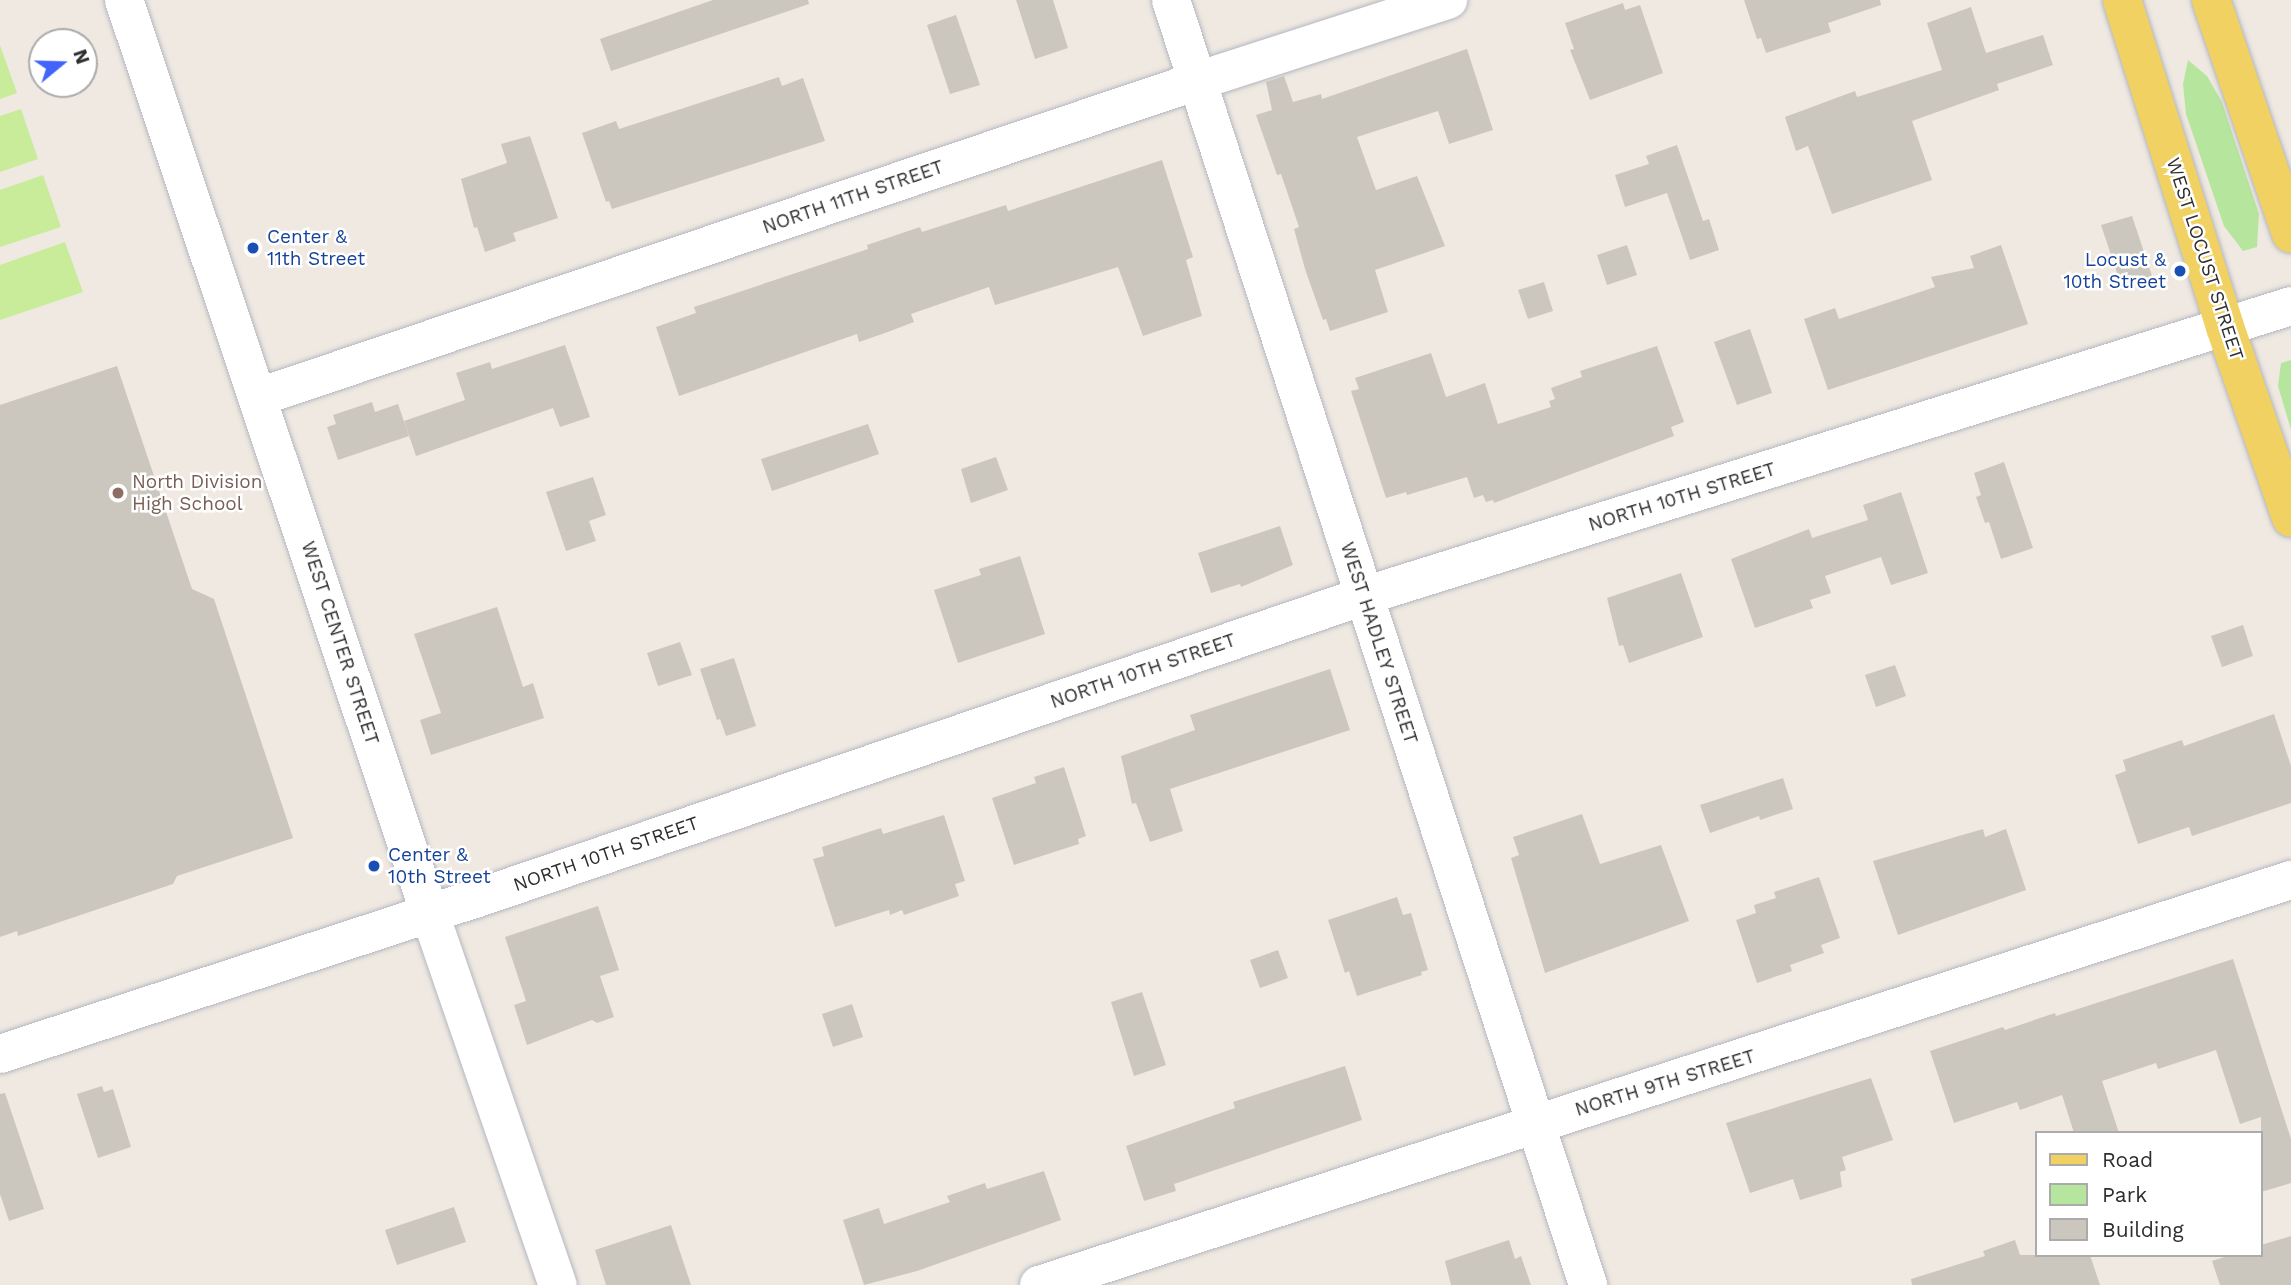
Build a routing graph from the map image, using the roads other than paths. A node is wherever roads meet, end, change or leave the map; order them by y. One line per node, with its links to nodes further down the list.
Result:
1 (124, 0): 10 (street, WEST CENTER STREET)
2 (1171, 0): 6 (street, WEST HADLEY STREET)
3 (1448, 0): 6 (street, NORTH 11TH STREET)
4 (2122, 0): 9 (main road, WEST LOCUST STREET)
5 (2211, 0): 7 (main road)
6 (1197, 81): 10 (street, NORTH 11TH STREET); 12 (street, WEST HADLEY STREET)
7 (2291, 234)
8 (2291, 306): 9 (street, NORTH 10TH STREET)
9 (2225, 327): 11 (main road, WEST LOCUST STREET); 12 (street, NORTH 10TH STREET)
10 (259, 397): 14 (street, WEST CENTER STREET)
11 (2291, 518)
12 (1364, 596): 14 (street, NORTH 10TH STREET); 16 (street, WEST HADLEY STREET)
13 (2291, 880): 16 (street, NORTH 9TH STREET)
14 (430, 914): 15 (street, NORTH 10TH STREET); 17 (street, WEST CENTER STREET)
15 (0, 1054)
16 (1535, 1124): 18 (street, NORTH 9TH STREET); 19 (street, WEST HADLEY STREET)
17 (558, 1285)
18 (1039, 1285)
19 (1588, 1285)

